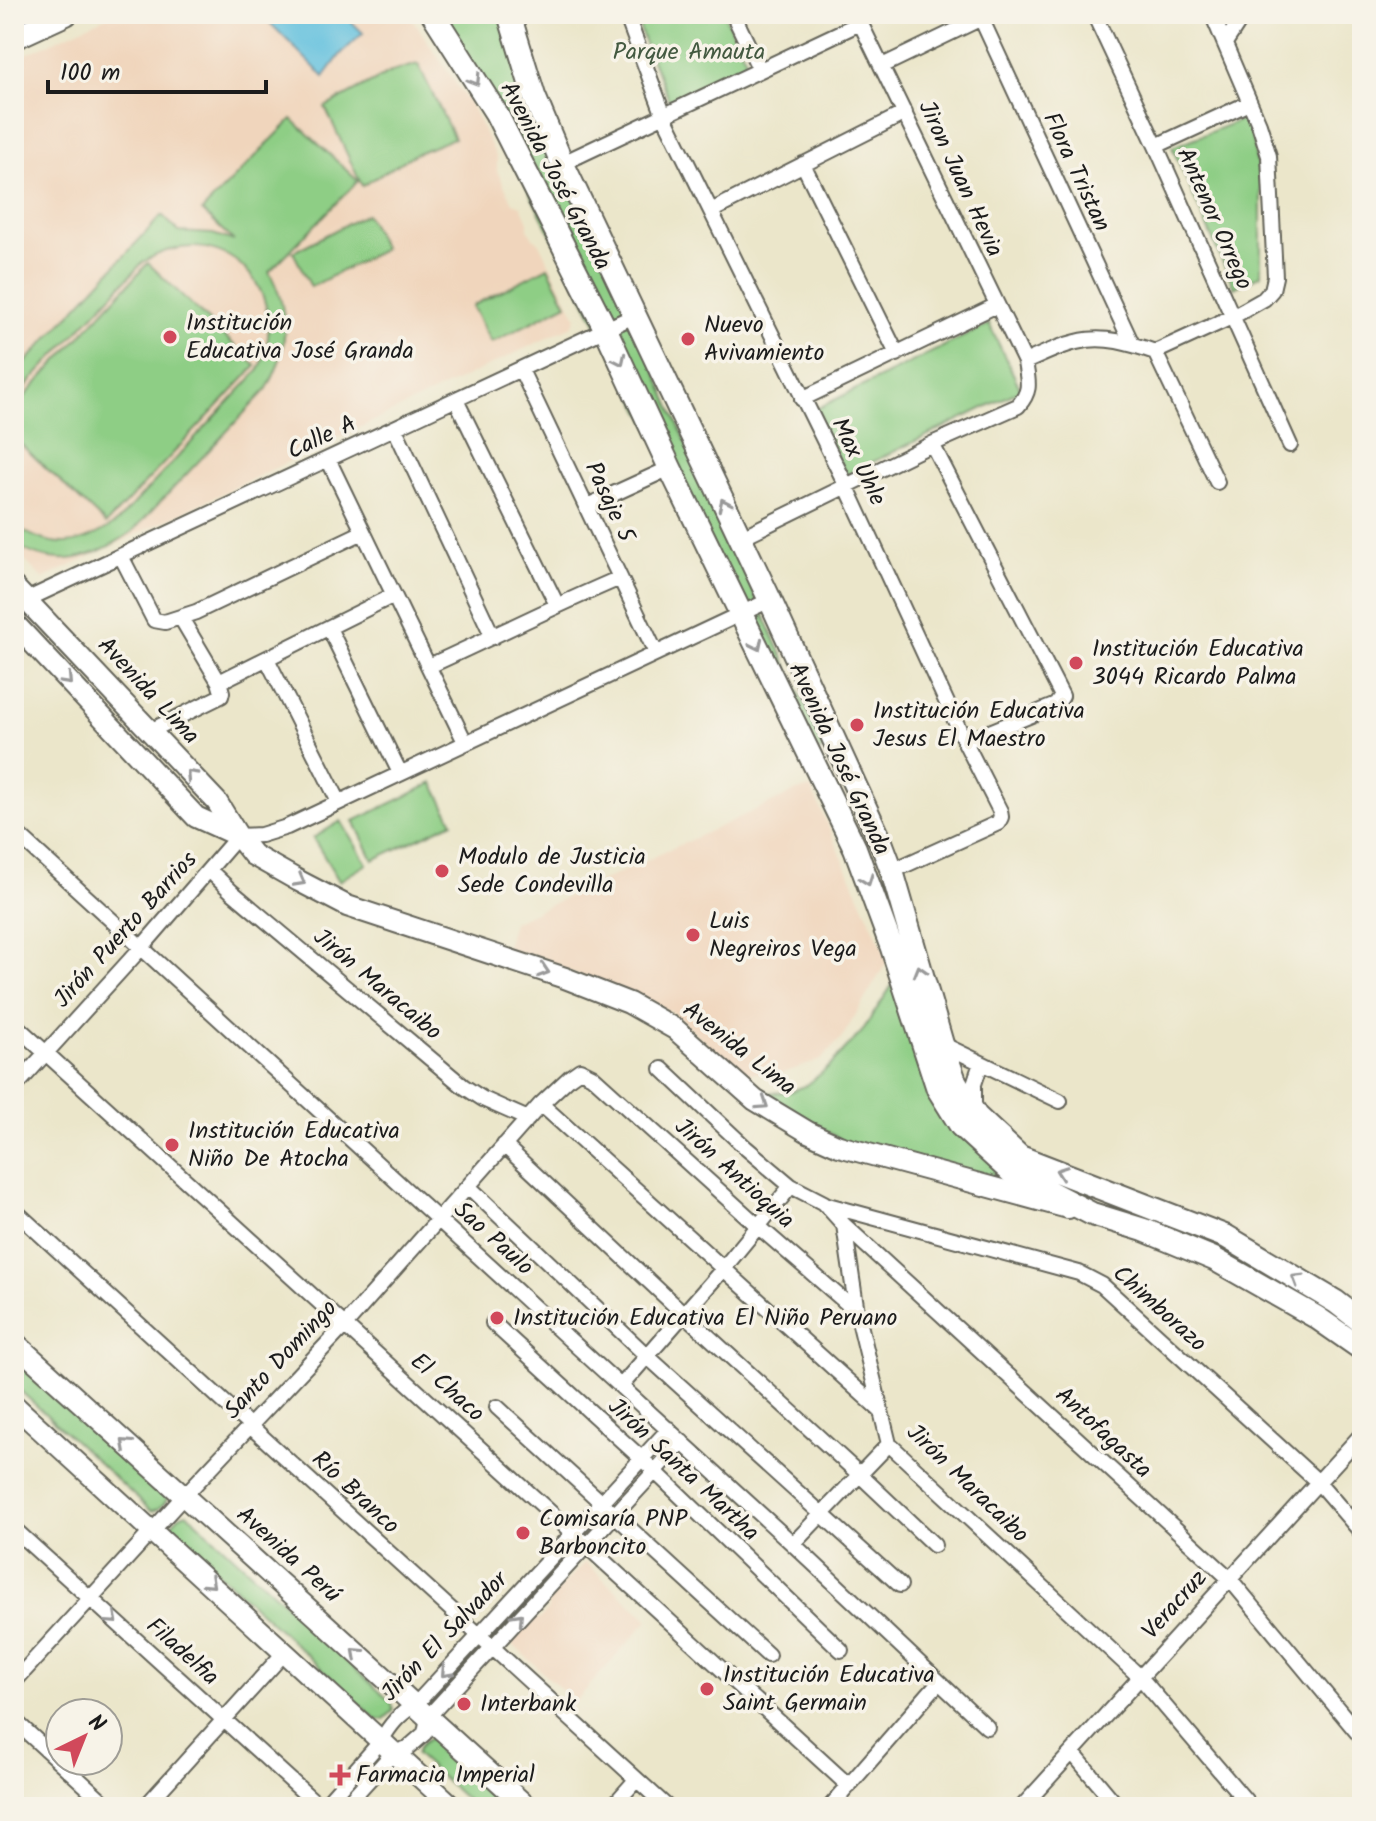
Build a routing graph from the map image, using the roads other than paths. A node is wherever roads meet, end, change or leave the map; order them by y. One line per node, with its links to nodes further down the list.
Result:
1 (66, 14): 11 (main road)
2 (433, 14): 25 (main road, Avenida José Granda, one-way to 25)
3 (509, 14): 19 (main road, Avenida José Granda)
4 (626, 14): 17 (street, Max Uhle)
5 (733, 14): 14 (street)
6 (1094, 14): 18 (street, Antenor Orrego)
7 (1212, 14): 12 (street)
8 (1244, 14): 12 (street)
9 (986, 16): 13 (street); 26 (street, Flora Tristan)
10 (858, 18): 13 (street, Jiron Juan Hevia); 14 (street)
11 (14, 38)
12 (1225, 43): 15 (street)
13 (882, 66): 16 (street, Jiron Juan Hevia)
14 (760, 70): 17 (street)
15 (1249, 103): 18 (street); 24 (street)
16 (905, 113): 20 (street); 22 (street, Jiron Juan Hevia)
17 (664, 116): 19 (street); 21 (street, Max Uhle)
18 (1156, 146): 24 (street, Antenor Orrego)
19 (563, 163): 23 (main road, Avenida José Granda)
20 (803, 164): 21 (street); 28 (street)
21 (711, 211): 31 (street, Max Uhle)
22 (997, 305): 28 (street); 29 (street, Jiron Juan Hevia)
23 (636, 315): 25 (street, Calle A); 42 (main road, Avenida José Granda, one-way to 23)
24 (1234, 316): 27 (street); 35 (street, Antenor Orrego)
25 (606, 330): 30 (street, Calle A); 37 (main road, Avenida José Granda, one-way to 37)
26 (1132, 344): 27 (street); 29 (street)
27 (1155, 352): 38 (street)
28 (897, 354): 31 (street)
29 (1025, 362): 34 (street)
30 (521, 370): 32 (street, Calle A); 40 (street, Pasaje 5)
31 (802, 399): 39 (street, Max Uhle)
32 (456, 400): 33 (street, Calle A); 48 (street)
33 (395, 429): 36 (street, Calle A); 53 (street)
34 (932, 444): 39 (street); 60 (street)
35 (1290, 445)
36 (328, 459): 41 (street); 43 (street, Calle A)
37 (670, 468): 40 (street); 49 (main road, Avenida José Granda)
38 (1217, 482)
39 (846, 485): 42 (street); 60 (street, Max Uhle)
40 (587, 506): 44 (street, Pasaje 5)
41 (363, 532): 46 (street); 50 (street)
42 (740, 538): 47 (main road, Avenida José Granda)
43 (121, 556): 45 (street, Calle A); 50 (street)
44 (620, 578): 48 (street); 54 (street, Pasaje 5)
45 (20, 594): 58 (main road, Avenida Lima)
46 (394, 595): 52 (street); 56 (street)
47 (770, 600): 49 (street); 66 (main road, Avenida José Granda)
48 (557, 605): 53 (street)
49 (741, 613): 54 (street); 84 (main road, Avenida José Granda, one-way to 84)
50 (181, 618): 57 (street)
51 (14, 623): 64 (main road, Avenida Lima, one-way to 64)
52 (329, 628): 55 (street); 61 (street)
53 (493, 637): 56 (street)
54 (656, 653): 59 (street)
55 (267, 659): 57 (street); 62 (street)
56 (429, 666): 59 (street)
57 (219, 682): 58 (street)
58 (150, 731): 64 (main road, Avenida Lima, one-way to 58)
59 (465, 742): 61 (street)
60 (965, 742): 66 (street, Max Uhle)
61 (400, 773): 62 (street)
62 (339, 802): 64 (street)
63 (14, 831): 67 (street, Sao Paulo)
64 (238, 836): 65 (street, Jirón Puerto Barrios); 84 (main road, Avenida Lima, one-way to 84)
65 (209, 870): 67 (street, Jirón Puerto Barrios); 78 (street, Jirón Maracaibo)
66 (892, 871): 69 (main road, Avenida José Granda, one-way to 66)
67 (142, 947): 70 (street, Jirón Puerto Barrios); 85 (street, Sao Paulo)
68 (14, 1024): 70 (street, El Chaco)
69 (942, 1044): 71 (street); 77 (main road, Avenida José Granda)
70 (46, 1053): 74 (street, Jirón Puerto Barrios); 93 (street, El Chaco)
71 (981, 1063): 75 (street); 77 (street)
72 (662, 1069): 81 (street, Antofagasta)
73 (580, 1070): 76 (street, Santo Domingo); 87 (street, Jirón Antioquia)
74 (14, 1088)
75 (1060, 1101)
76 (541, 1104): 78 (street, Santo Domingo); 88 (street, Jirón Maracaibo)
77 (976, 1116): 91 (main road, Avenida José Granda, one-way to 77)
78 (528, 1119): 79 (street, Santo Domingo)
79 (504, 1145): 80 (street, Santo Domingo); 90 (street)
80 (468, 1186): 85 (street, Santo Domingo); 96 (street)
81 (791, 1186): 82 (street, Antofagasta); 87 (street)
82 (824, 1203): 86 (street, Antofagasta); 109 (street, Chimborazo)
83 (14, 1210): 101 (street, Río Branco)
84 (1092, 1214): 95 (main road, Avenida José Granda)
85 (439, 1219): 93 (street, Santo Domingo); 97 (street, Sao Paulo)
86 (844, 1225): 89 (street); 121 (street, Antofagasta)
87 (759, 1227): 88 (street); 89 (street, Jirón Antioquia)
88 (723, 1269): 90 (street); 100 (street, Jirón Maracaibo)
89 (857, 1312): 100 (street)
90 (684, 1314): 96 (street); 108 (street)
91 (1362, 1322)
92 (493, 1323): 106 (street, Jirón Santa Martha)
93 (345, 1325): 101 (street, Santo Domingo); 117 (street, El Chaco)
94 (14, 1342): 110 (main road, Avenida Perú, one-way to 94)
95 (1362, 1349)
96 (647, 1356): 97 (street); 112 (street)
97 (621, 1386): 102 (street, Sao Paulo)
98 (14, 1405): 115 (main road)
99 (497, 1407): 111 (street)
100 (880, 1410): 105 (street, Jirón Maracaibo)
101 (249, 1426): 110 (street, Santo Domingo); 124 (street, Río Branco)
102 (669, 1429): 104 (street, Sao Paulo); 106 (street, Jirón El Salvador)
103 (1362, 1434): 109 (street, Veracruz)
104 (682, 1442): 107 (street, Jirón El Salvador); 118 (street, Sao Paulo)
105 (889, 1444): 108 (street); 129 (street, Jirón Maracaibo)
106 (642, 1459): 107 (street, Jirón Santa Martha); 111 (street, Jirón El Salvador)
107 (654, 1472): 113 (street, Jirón El Salvador); 126 (street, Jirón Santa Martha)
108 (859, 1474): 112 (street); 120 (street)
109 (1318, 1482): 116 (street, Chimborazo); 121 (street, Veracruz)
110 (184, 1496): 115 (street, Santo Domingo); 132 (main road, Avenida Perú, one-way to 110)
111 (602, 1502): 113 (street); 117 (street, Jirón El Salvador)
112 (822, 1514): 118 (street); 122 (street)
113 (615, 1515): 119 (street, Jirón El Salvador); 128 (street)
114 (14, 1529): 123 (street, Filadelfia)
115 (152, 1530): 123 (street, Santo Domingo); 127 (main road, one-way to 127)
116 (1362, 1533)
117 (573, 1534): 119 (street, El Chaco); 124 (street, Jirón El Salvador)
118 (793, 1544): 131 (street, Sao Paulo)
119 (586, 1545): 125 (street, Jirón El Salvador, one-way to 119); 140 (street, El Chaco)
120 (934, 1545)
121 (1229, 1578): 129 (street, Veracruz); 136 (street, Antofagasta)
122 (900, 1585)
123 (91, 1599): 130 (street, Santo Domingo); 134 (street, Filadelfia, one-way to 134)
124 (479, 1636): 125 (street, Río Branco); 132 (street, Jirón El Salvador, one-way to 132)
125 (491, 1647): 132 (street, Jirón El Salvador); 139 (street, Río Branco)
126 (841, 1650)
127 (285, 1652): 134 (street); 137 (main road)
128 (768, 1655)
129 (1140, 1677): 138 (street, Veracruz); 152 (street, Jirón Maracaibo)
130 (14, 1682)
131 (939, 1682): 135 (street, Sao Paulo); 140 (street)
132 (421, 1711): 137 (street, Jirón El Salvador); 137 (street, Jirón El Salvador); 146 (main road, Avenida Perú)
133 (14, 1720): 141 (street)
134 (224, 1720): 142 (street); 143 (street, Filadelfia)
135 (987, 1727)
136 (1362, 1738)
137 (387, 1747): 143 (street, Jirón El Salvador); 144 (street, Jirón El Salvador); 145 (main road)
138 (1072, 1752): 150 (street, Veracruz); 151 (street)
139 (636, 1780): 147 (street); 148 (street, Río Branco)
140 (849, 1786): 149 (street)
141 (109, 1807)
142 (145, 1807)
143 (322, 1807)
144 (344, 1807)
145 (453, 1807)
146 (527, 1807)
147 (612, 1807)
148 (667, 1807)
149 (830, 1807)
150 (1022, 1807)
151 (1118, 1807)
152 (1251, 1807)

